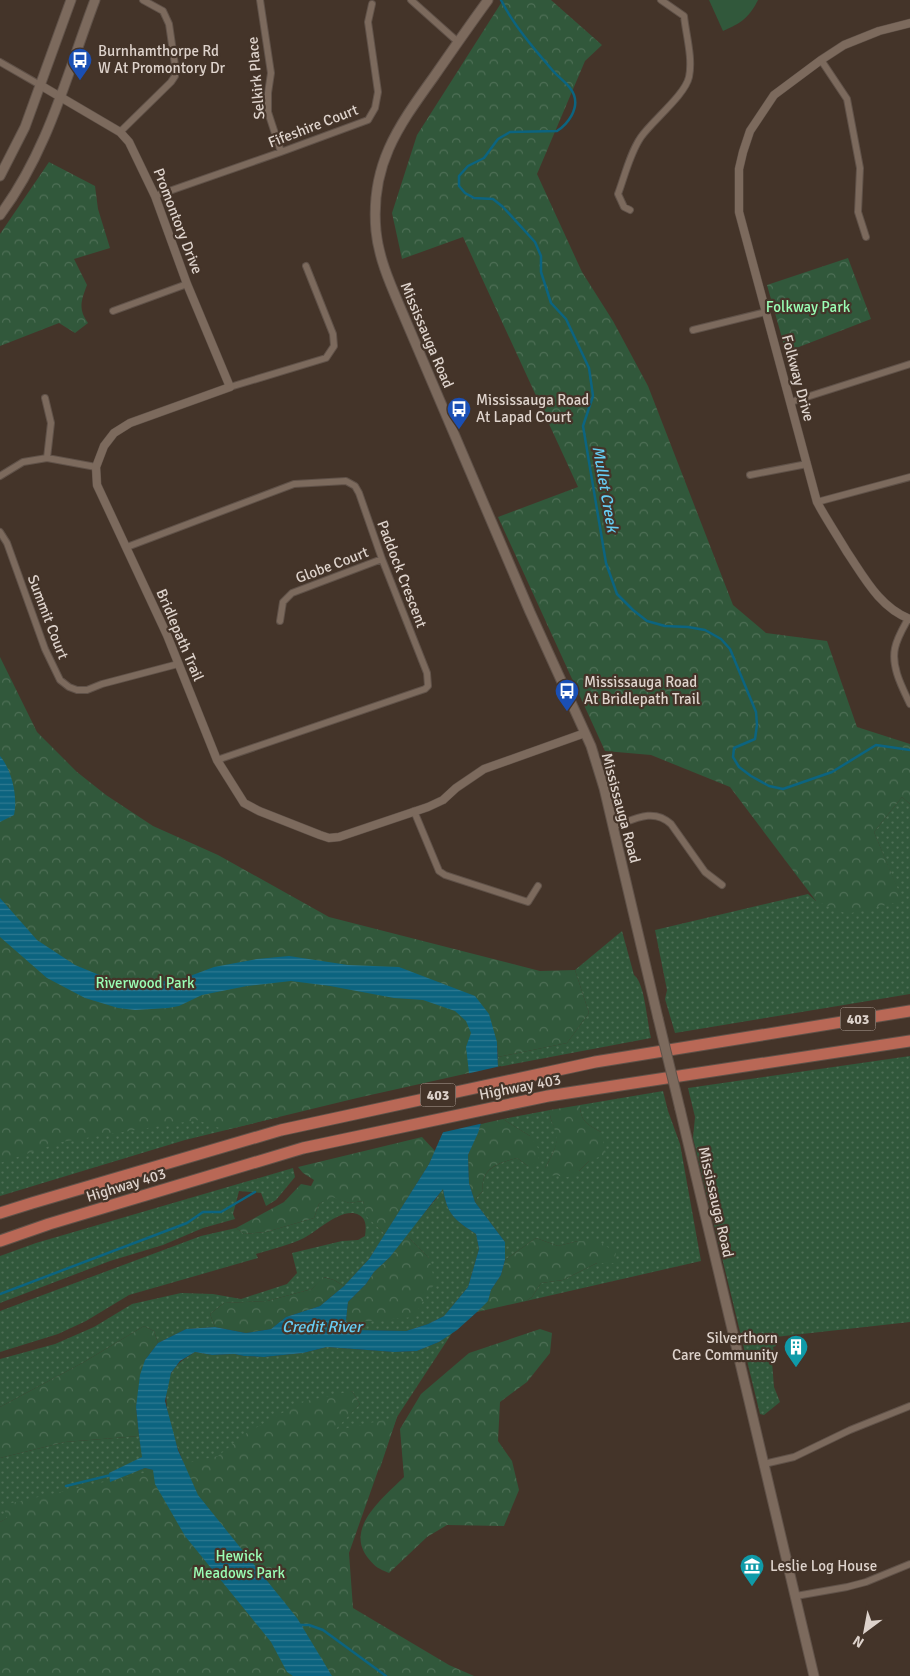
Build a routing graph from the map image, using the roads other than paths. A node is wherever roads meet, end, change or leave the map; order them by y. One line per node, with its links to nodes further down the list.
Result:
1 (71, 0): 13 (main road)
2 (95, 0): 14 (main road)
3 (143, 0): 15 (street)
4 (260, 0): 16 (street, Selkirk Place)
5 (411, 0): 10 (street)
6 (661, 0): 19 (street)
7 (372, 4): 16 (street, Fifeshire Court)
8 (485, 4): 10 (main road, Mississauga Road)
9 (910, 23): 11 (street, Folkway Drive)
10 (458, 42): 45 (main road, Mississauga Road)
11 (821, 60): 21 (street); 25 (street, Folkway Drive)
12 (0, 62): 13 (street)
13 (40, 85): 14 (street, Promontory Drive); 17 (main road)
14 (60, 97): 15 (street, Promontory Drive); 20 (main road)
15 (120, 132): 18 (street, Promontory Drive)
16 (281, 152): 18 (street, Fifeshire Court)
17 (0, 176)
18 (155, 196): 23 (street, Promontory Drive)
19 (630, 210)
20 (0, 215)
21 (866, 237)
22 (306, 266): 28 (street)
23 (187, 284): 24 (street); 28 (street, Promontory Drive)
24 (113, 311)
25 (766, 312): 26 (street); 30 (street, Folkway Drive)
26 (693, 330)
27 (910, 364): 30 (street)
28 (230, 387): 33 (street)
29 (45, 398): 31 (street)
30 (791, 402): 32 (street, Folkway Drive)
31 (48, 458): 33 (street); 35 (street)
32 (807, 464): 34 (street); 37 (street, Folkway Drive)
33 (96, 467): 39 (street, Bridlepath Trail)
34 (750, 475)
35 (0, 476)
36 (910, 477): 37 (street)
37 (817, 502): 41 (street, Folkway Drive)
38 (0, 532): 43 (street, Summit Court)
39 (127, 546): 40 (street, Paddock Crescent); 43 (street, Bridlepath Trail)
40 (382, 559): 42 (street, Globe Court); 46 (street, Paddock Crescent)
41 (909, 619): 44 (street)
42 (280, 621)
43 (178, 664): 46 (street, Bridlepath Trail)
44 (910, 704)
45 (585, 733): 47 (street, Bridlepath Trail); 48 (main road, Mississauga Road)
46 (217, 760): 47 (street, Bridlepath Trail)
47 (414, 811): 50 (street)
48 (613, 827): 49 (street); 56 (main road, Mississauga Road, bridge)
49 (722, 885)
50 (538, 886)
51 (910, 1011): 53 (highway, Highway 403 / 403)
52 (910, 1041): 54 (highway, Highway 403 / 403)
53 (0, 1214)
54 (0, 1242)
55 (910, 1406): 56 (street)
56 (764, 1464): 58 (main road, Mississauga Road)
57 (910, 1564): 58 (street)
58 (796, 1596): 59 (main road, Mississauga Road)
59 (814, 1676)

